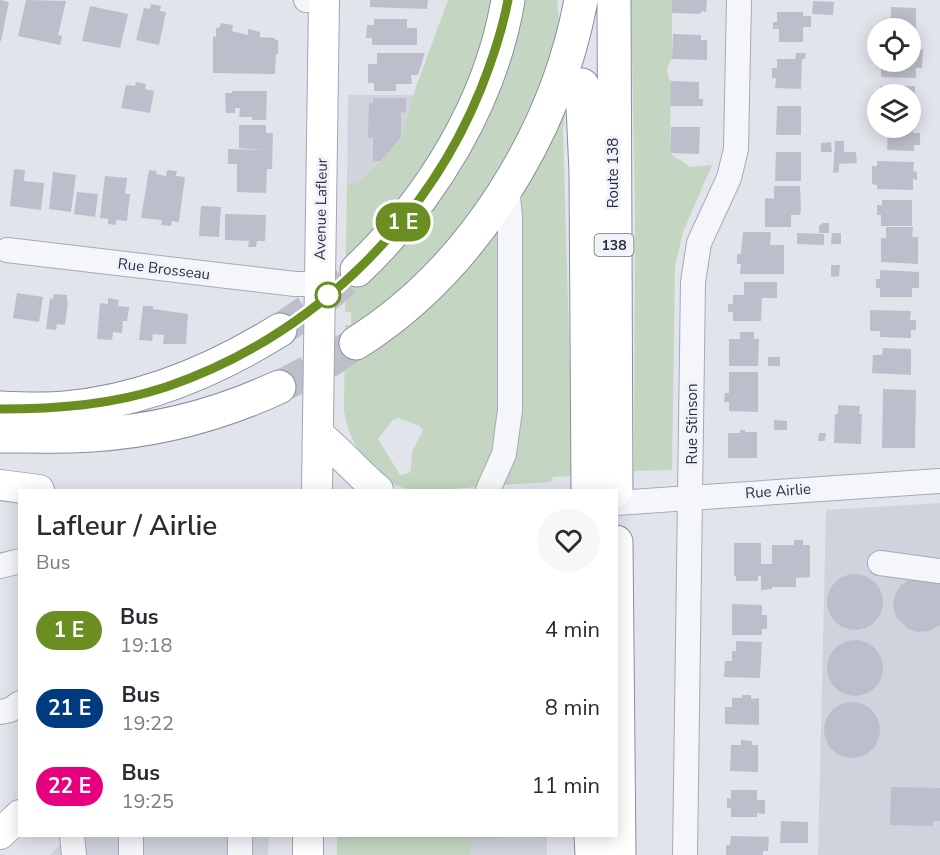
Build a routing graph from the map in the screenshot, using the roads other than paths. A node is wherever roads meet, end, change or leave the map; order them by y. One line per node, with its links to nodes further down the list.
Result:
1 (318, 0): 10 (main road, Avenue Lafleur)
2 (508, 0): 9 (highway)
3 (581, 0): 7 (highway)
4 (614, 0): 24 (highway, Route 138 / 138)
5 (739, 0): 25 (street, Rue Stinson)
6 (582, 85): 23 (highway, Route 138 / 138)
7 (507, 187): 12 (highway); 22 (street)
8 (7, 250): 10 (street, Rue Brosseau)
9 (357, 270)
10 (321, 284): 15 (main road, Avenue Lafleur)
11 (280, 330): 14 (highway)
12 (356, 344)
13 (279, 387): 16 (highway)
14 (0, 408)
15 (319, 435): 20 (main road, Avenue Lafleur); 21 (main road)
16 (0, 436)
17 (940, 481): 25 (street, Rue Airlie)
18 (0, 485): 19 (main road)
19 (31, 489)
20 (317, 489)
21 (377, 489)
22 (488, 489)
23 (588, 489)
24 (623, 498): 25 (street, Rue Airlie)
25 (691, 498): 44 (street, Rue Stinson)
26 (18, 562): 28 (street)
27 (880, 563): 29 (street)
28 (0, 566)
29 (940, 571)
30 (18, 705): 31 (street)
31 (0, 712)
32 (618, 751): 43 (highway)
33 (72, 837): 38 (street)
34 (131, 837): 39 (street)
35 (240, 837): 40 (street)
36 (308, 837): 41 (main road)
37 (591, 837): 42 (highway)
38 (74, 855)
39 (131, 855)
40 (240, 855)
41 (308, 855)
42 (592, 855)
43 (619, 855)
44 (685, 855)

